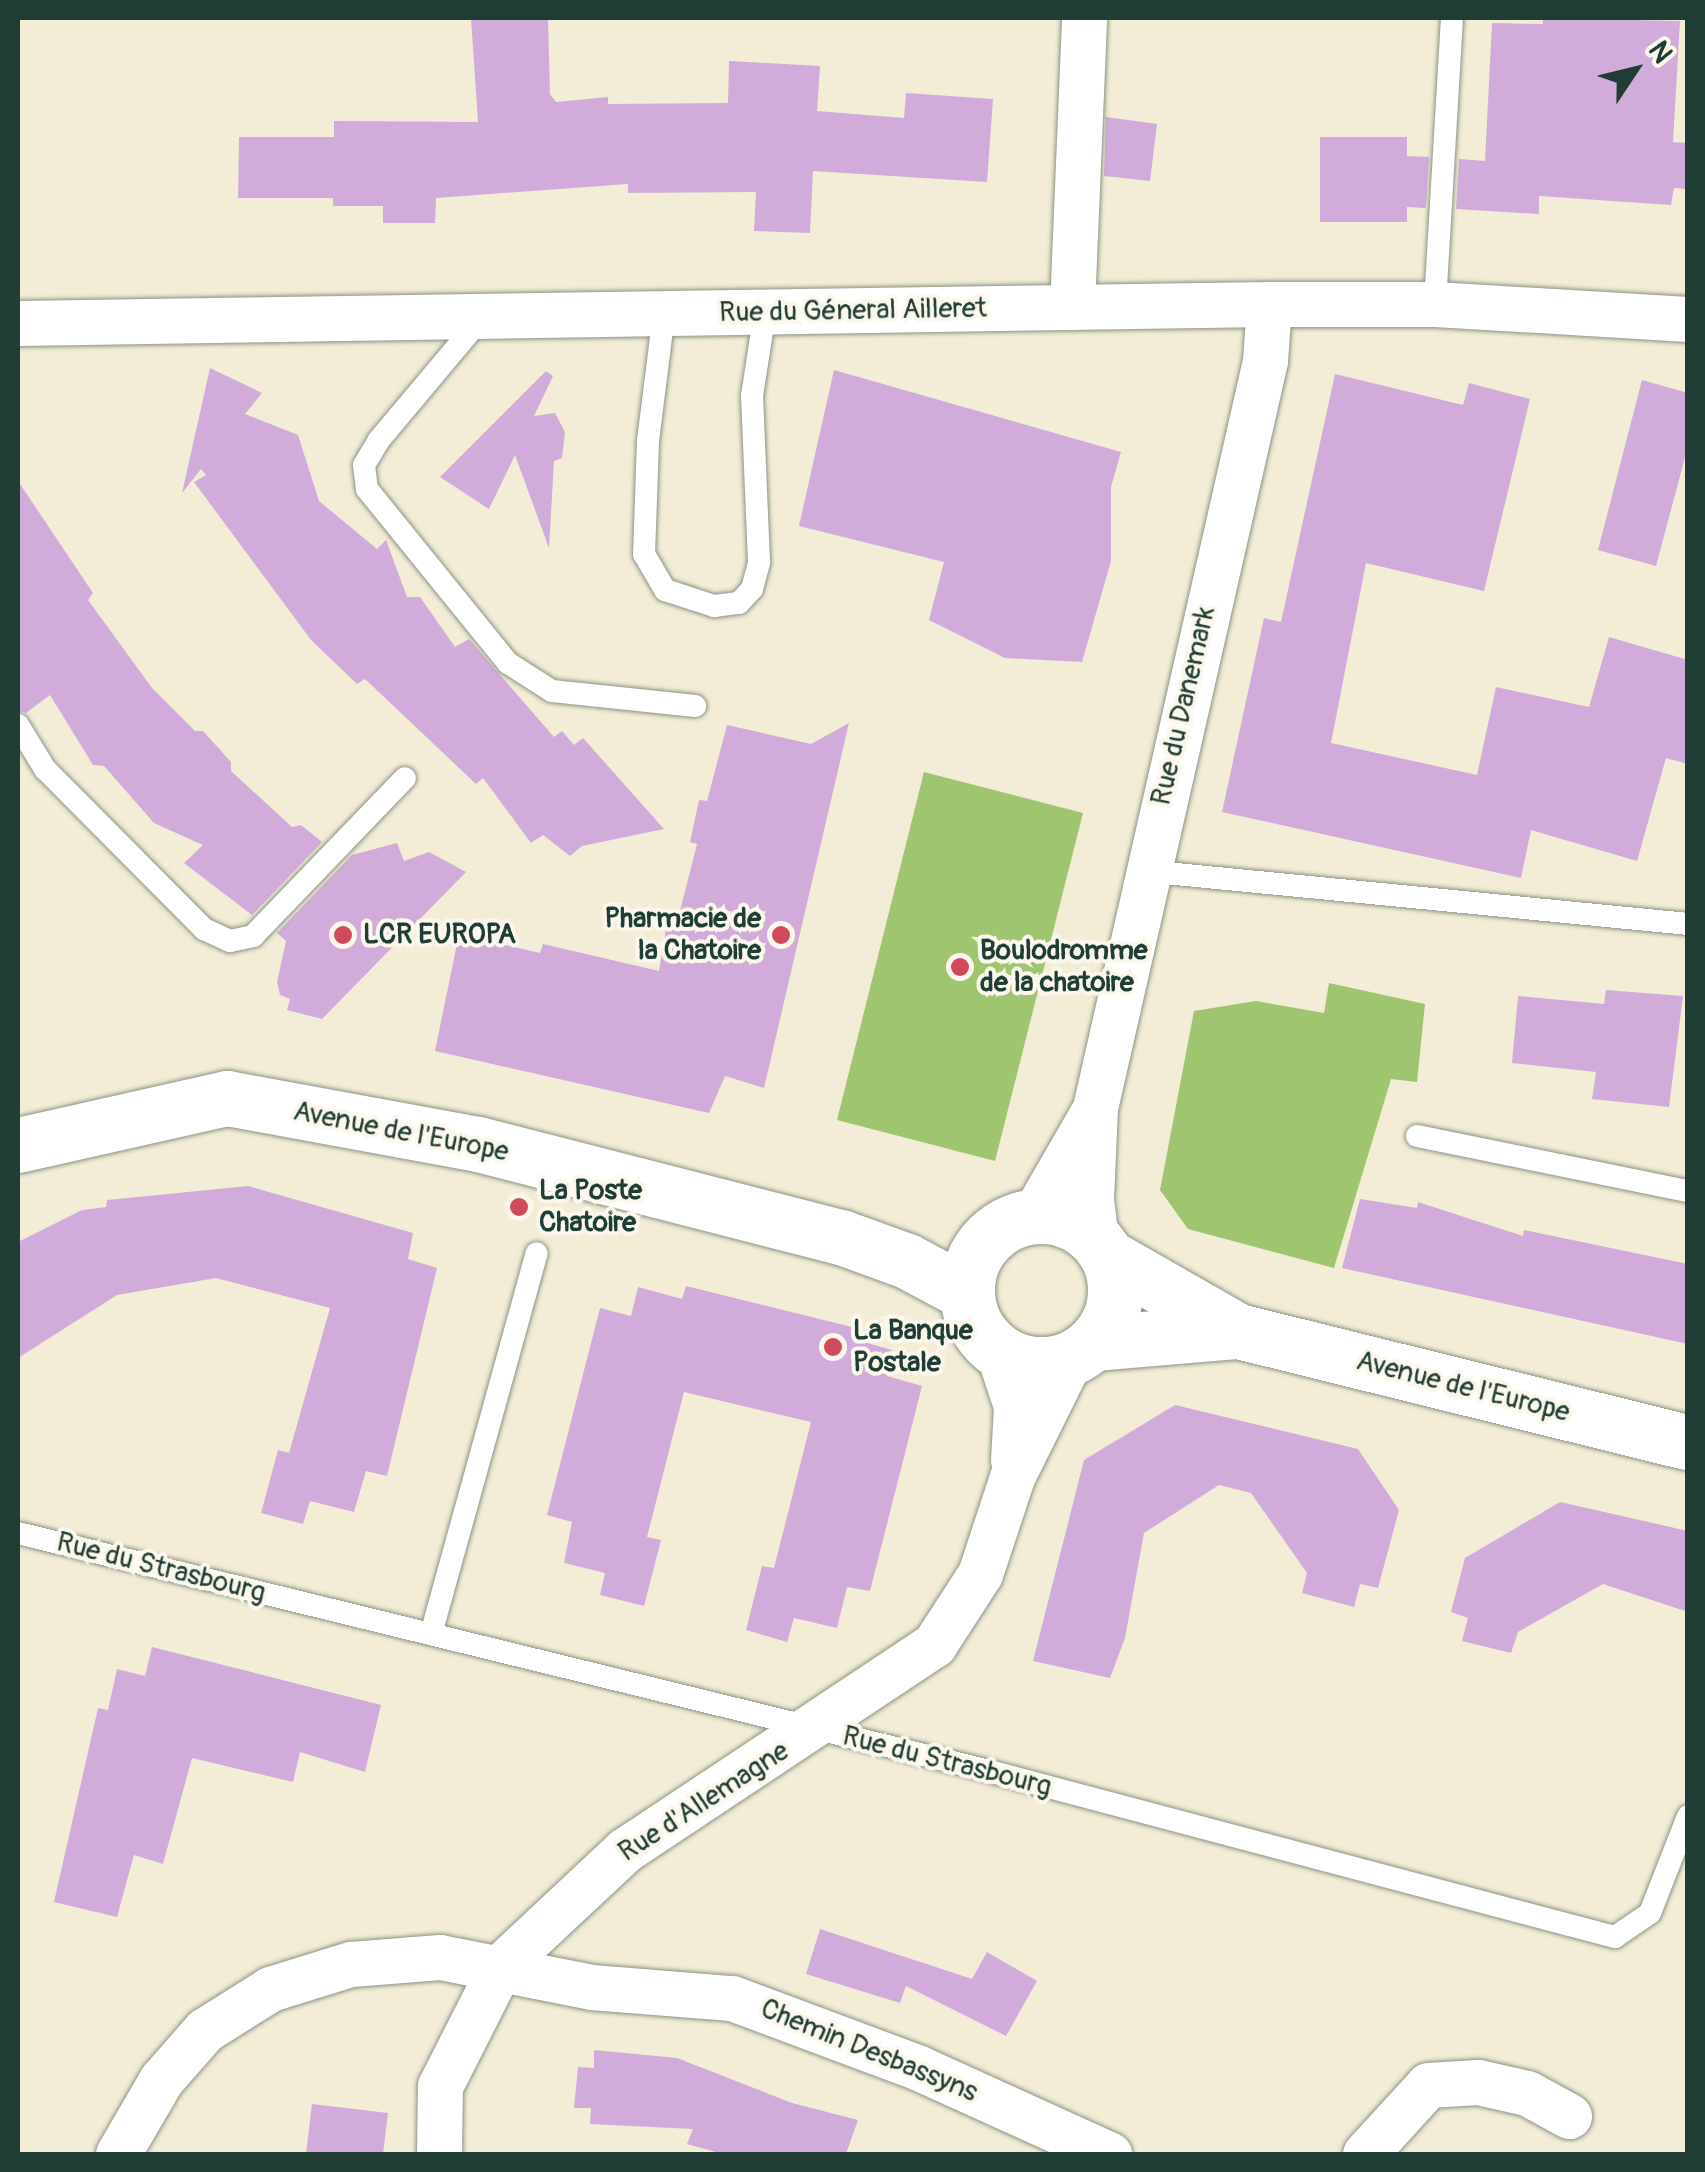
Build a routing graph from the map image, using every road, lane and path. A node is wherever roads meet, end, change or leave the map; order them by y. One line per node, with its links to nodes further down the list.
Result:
1 (1084, 18): 5 (street)
2 (1452, 18): 4 (lane)
3 (1270, 304): 4 (street, Rue du Géneral Ailleret); 5 (street, Rue du Géneral Ailleret); 14 (street, Rue du Danemark)
4 (1435, 304): 9 (street, Rue du Géneral Ailleret)
5 (1072, 307): 6 (street, Rue du Géneral Ailleret)
6 (765, 312): 7 (street, Rue du Géneral Ailleret); 7 (lane)
7 (664, 314): 8 (street, Rue du Géneral Ailleret)
8 (482, 316): 10 (street, Rue du Géneral Ailleret); 11 (lane)
9 (1688, 319)
10 (18, 324)
11 (695, 706)
12 (18, 725): 13 (lane)
13 (405, 778)
14 (1145, 871): 15 (lane); 16 (street, Rue du Danemark)
15 (1688, 924)
16 (1095, 1108): 20 (street, Rue du Danemark); 22 (street, Rue du Danemark)
17 (1417, 1136): 19 (lane)
18 (18, 1146): 21 (street, Avenue de l'Europe)
19 (1688, 1191)
20 (1014, 1223): 21 (street, Avenue de l'Europe); 22 (street); 24 (street)
21 (841, 1237): 24 (street, Avenue de l'Europe)
22 (1102, 1248): 25 (street, Avenue de l'Europe); 27 (street)
23 (537, 1253): 31 (lane)
24 (967, 1293): 26 (street)
25 (1238, 1332): 27 (street, Avenue de l'Europe); 28 (street, Avenue de l'Europe)
26 (997, 1350): 27 (street); 29 (street, Rue d'Allemagne)
27 (1083, 1351): 29 (street, Rue d'Allemagne)
28 (1688, 1442)
29 (1012, 1477): 32 (street, Rue d'Allemagne)
30 (18, 1533): 31 (lane, Rue du Strasbourg)
31 (431, 1634): 32 (lane, Rue du Strasbourg)
32 (814, 1730): 33 (lane, Rue du Strasbourg); 34 (street, Rue d'Allemagne)
33 (1688, 1816)
34 (501, 1966): 36 (street, Chemin Desbassyns); 37 (street, Rue d'Allemagne); 38 (street, Chemin Desbassyns)
35 (1569, 2116): 39 (street)
36 (118, 2154)
37 (440, 2154)
38 (1108, 2154)
39 (1365, 2154)

